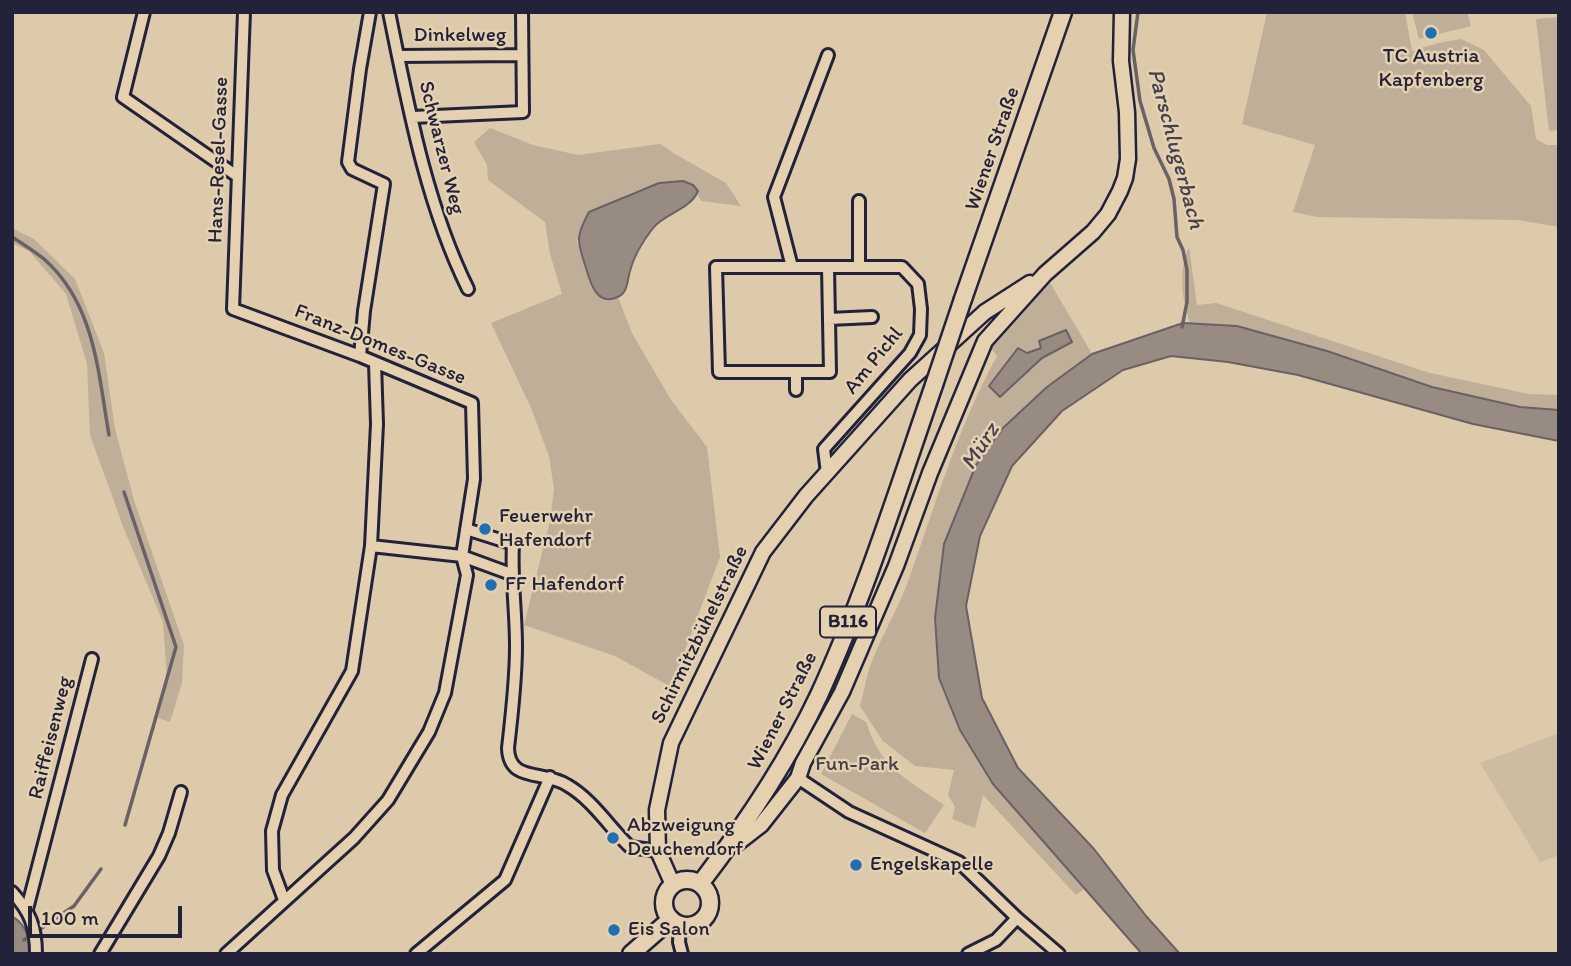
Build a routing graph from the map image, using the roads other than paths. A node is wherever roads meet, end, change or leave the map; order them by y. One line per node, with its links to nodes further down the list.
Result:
1 (145, 12): 12 (street)
2 (244, 12): 12 (street, Hans-Resel-Gasse)
3 (370, 12): 24 (street)
4 (389, 12): 10 (street, Schwarzer Weg)
5 (522, 12): 8 (street)
6 (1063, 12): 37 (main road, Wiener Straße / B116, bridge)
7 (1122, 12): 17 (main road)
8 (522, 55): 10 (street, Dinkelweg); 11 (street)
9 (828, 55): 14 (street)
10 (398, 56): 11 (street, Schwarzer Weg)
11 (413, 117): 18 (street, Schwarzer Weg)
12 (237, 176): 19 (street, Hans-Resel-Gasse)
13 (859, 201): 16 (street)
14 (792, 267): 15 (street, Am Pichl); 26 (street, Am Pichl)
15 (828, 267): 16 (street, Am Pichl); 21 (street, Am Pichl)
16 (859, 267): 28 (street, Am Pichl)
17 (1045, 274): 22 (main road, Schirmitzbühelstraße); 23 (main road)
18 (468, 289)
19 (233, 309): 24 (street, Franz-Domes-Gasse)
20 (872, 317): 21 (street, Am Pichl)
21 (829, 319): 26 (street, Am Pichl)
22 (964, 332): 23 (main road); 28 (main road, Schirmitzbühelstraße)
23 (985, 341): 35 (main road)
24 (360, 356): 25 (street, Franz-Domes-Gasse)
25 (375, 363): 29 (street, Franz-Domes-Gasse); 30 (street)
26 (796, 373): 27 (street)
27 (796, 390)
28 (827, 473): 38 (main road, Schirmitzbühelstraße)
29 (466, 529): 31 (street, Franz-Domes-Gasse); 32 (street)
30 (371, 547): 31 (street); 42 (street)
31 (461, 555): 32 (street); 42 (street, Franz-Domes-Gasse)
32 (512, 574): 34 (street)
33 (92, 659): 43 (street, Raiffeisenweg)
34 (550, 777): 38 (street); 49 (street)
35 (798, 778): 37 (main road); 44 (street)
36 (181, 792): 47 (street)
37 (731, 844): 39 (main road, Wiener Straße / B116)
38 (658, 849): 40 (main road)
39 (700, 884): 40 (main road); 45 (main road)
40 (673, 885): 45 (main road)
41 (12, 892): 43 (street)
42 (284, 900): 48 (street, Franz-Domes-Gasse)
43 (27, 909): 46 (street)
44 (1017, 918): 52 (street); 53 (street)
45 (675, 922): 50 (main road); 51 (street)
46 (36, 954)
47 (100, 954)
48 (226, 954)
49 (416, 954)
50 (631, 954)
51 (682, 954)
52 (968, 954)
53 (1059, 954)

